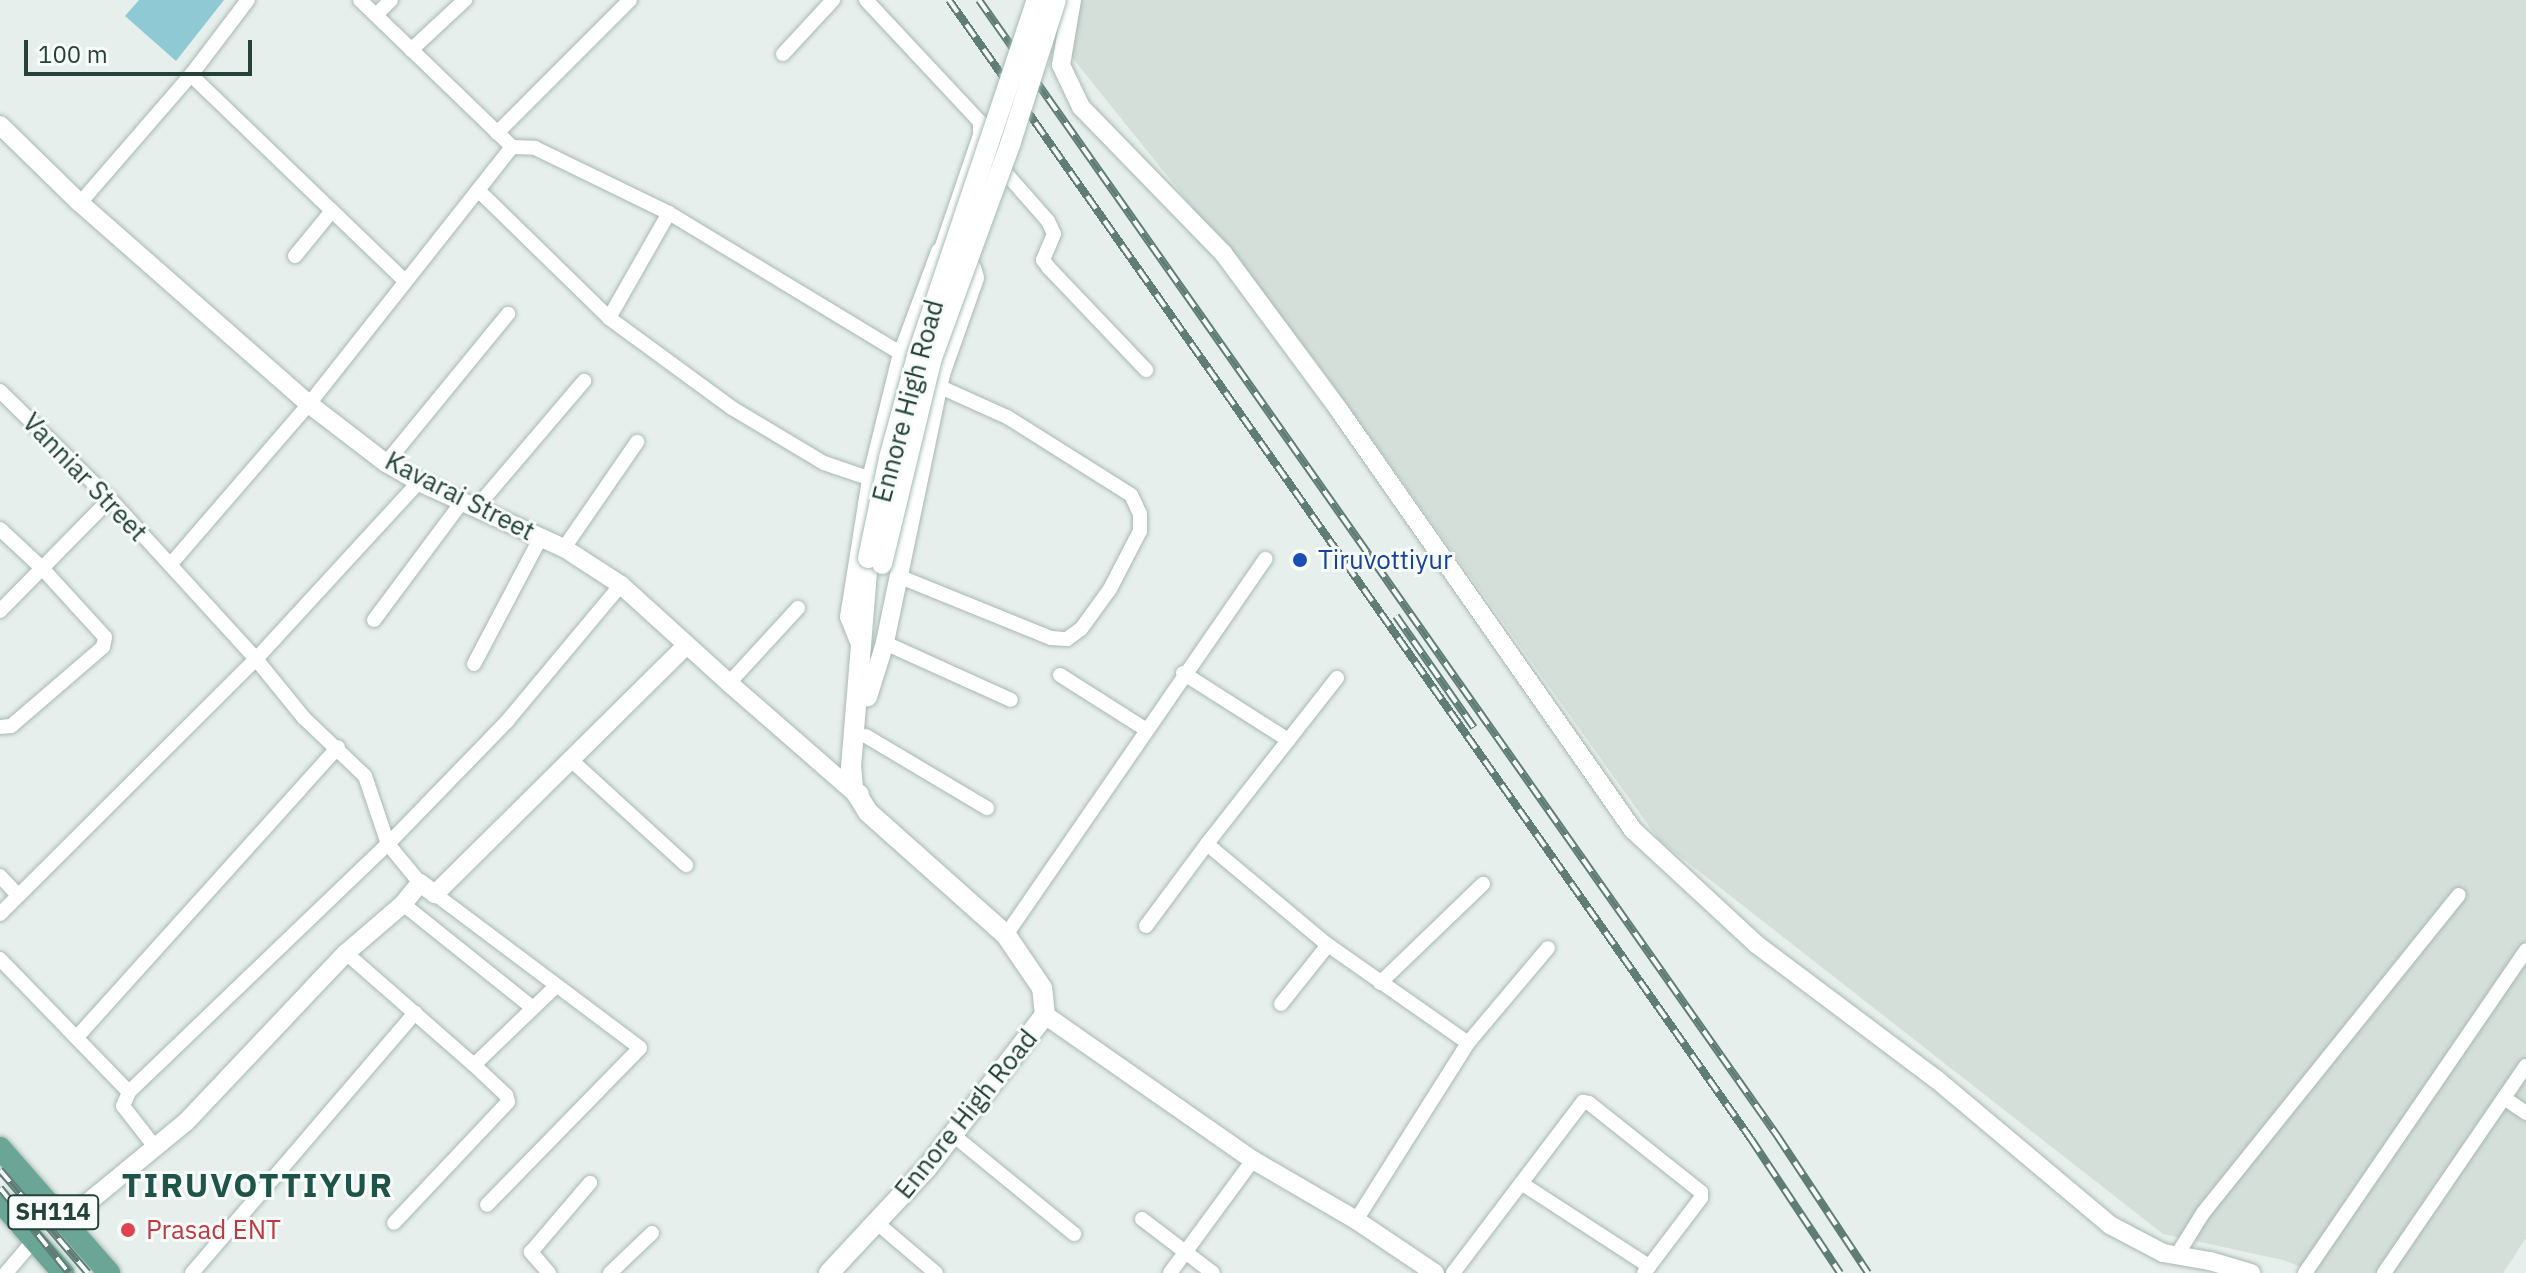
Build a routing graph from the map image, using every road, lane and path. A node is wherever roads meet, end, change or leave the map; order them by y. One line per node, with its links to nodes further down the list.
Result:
1 (248, 0): 14 (street)
2 (360, 0): 11 (street)
3 (391, 0): 11 (street)
4 (465, 0): 12 (street)
5 (630, 0): 16 (street)
6 (833, 0): 13 (street)
7 (866, 0): 17 (street)
8 (1037, 0): 45 (main road, Ennore High Road, bridge)
9 (1056, 0): 45 (main road, Ennore High Road, bridge)
10 (1072, 0): 117 (street)
11 (376, 15): 12 (street)
12 (411, 50): 16 (street)
13 (783, 54)
14 (191, 75): 20 (street); 21 (street)
15 (0, 125): 20 (street, Kavarai Street)
16 (497, 133): 18 (street)
17 (978, 142): 23 (street); 29 (street)
18 (512, 147): 19 (street); 22 (street)
19 (478, 190): 25 (street); 27 (street)
20 (80, 203): 33 (street, Kavarai Street)
21 (331, 212): 24 (street); 25 (street)
22 (669, 213): 27 (street); 28 (street)
23 (940, 252): 28 (street); 31 (street)
24 (295, 256)
25 (405, 281): 33 (street)
26 (508, 314): 35 (street)
27 (609, 318): 36 (street)
28 (902, 354): 36 (street)
29 (1146, 370)
30 (584, 381): 39 (street)
31 (938, 386): 45 (street); 45 (street)
32 (0, 391): 38 (street, Vanniar Street)
33 (309, 404): 35 (street, Kavarai Street); 44 (street)
34 (637, 442): 42 (street)
35 (386, 463): 37 (street, Kavarai Street)
36 (871, 479): 52 (street)
37 (419, 482): 39 (street, Kavarai Street); 54 (street)
38 (110, 499): 44 (street, Vanniar Street); 46 (street)
39 (469, 505): 41 (street, Kavarai Street); 50 (street)
40 (0, 529): 46 (street)
41 (541, 537): 42 (street, Kavarai Street); 55 (street)
42 (564, 548): 47 (street, Kavarai Street)
43 (1265, 559): 56 (street)
44 (170, 565): 54 (street, Vanniar Street)
45 (883, 566): 51 (street); 52 (main road, Ennore High Road); 60 (main road, Ennore High Road)
46 (42, 568): 49 (street); 62 (street)
47 (621, 585): 53 (street, Kavarai Street); 70 (street)
48 (798, 608): 59 (street)
49 (0, 611)
50 (374, 620)
51 (885, 643): 60 (street); 61 (street)
52 (860, 644): 68 (main road, Ennore High Road)
53 (687, 645): 59 (street, Kavarai Street); 67 (street)
54 (256, 659): 66 (street, Vanniar Street); 76 (street)
55 (474, 664)
56 (1183, 673): 63 (street); 65 (street)
57 (1060, 675): 63 (street)
58 (1337, 678): 65 (street)
59 (729, 683): 68 (street, Kavarai Street)
60 (868, 697): 64 (main road, Ennore High Road)
61 (1011, 700)
62 (0, 727)
63 (1145, 729): 81 (street)
64 (866, 736): 68 (main road, Ennore High Road); 69 (street)
65 (1288, 740): 71 (street)
66 (338, 747): 70 (street, Vanniar Street); 93 (street)
67 (571, 760): 72 (street); 75 (street)
68 (862, 800): 81 (main road, Ennore High Road)
69 (987, 808)
70 (388, 844): 75 (street); 97 (street)
71 (1207, 844): 80 (street); 82 (street)
72 (686, 865)
73 (0, 876): 76 (street)
74 (1483, 884): 87 (street)
75 (427, 889): 78 (street); 88 (street)
76 (18, 895): 79 (street)
77 (2459, 895): 117 (street)
78 (403, 904): 85 (street); 90 (street)
79 (0, 914)
80 (1146, 926)
81 (1006, 935): 92 (main road, Ennore High Road)
82 (1328, 945): 87 (street); 89 (street)
83 (1548, 948): 94 (street)
84 (2526, 950): 132 (street)
85 (346, 953): 91 (street); 101 (street)
86 (0, 959): 93 (street)
87 (1380, 983): 94 (street)
88 (556, 986): 90 (street); 107 (street)
89 (1281, 1004)
90 (533, 1008): 95 (street)
91 (415, 1013): 95 (street); 122 (street)
92 (1045, 1015): 100 (main road, Ennore High Road); 103 (street)
93 (77, 1037): 97 (street)
94 (1468, 1043): 109 (street)
95 (474, 1065): 111 (street)
96 (2526, 1066): 98 (street)
97 (129, 1092): 101 (street)
98 (2504, 1098): 99 (street); 133 (street)
99 (2526, 1113)
100 (952, 1134): 112 (main road, Ennore High Road); 114 (street)
101 (155, 1147): 110 (street)
102 (0, 1148): 110 (main road, SH114)
103 (1253, 1160): 109 (street); 116 (street)
104 (590, 1183): 123 (street)
105 (1521, 1183): 118 (street); 118 (street); 130 (street)
106 (0, 1201): 115 (main road, SH114)
107 (487, 1205)
108 (1142, 1219): 116 (street)
109 (1356, 1220): 129 (street)
110 (63, 1223): 121 (main road, SH114)
111 (394, 1223)
112 (877, 1223): 125 (main road, Ennore High Road); 126 (street)
113 (652, 1233): 124 (street)
114 (1074, 1234)
115 (33, 1241): 119 (street); 120 (main road, SH114)
116 (1185, 1252): 127 (street); 128 (street)
117 (2177, 1255): 131 (street)
118 (1646, 1270)
119 (6, 1273)
120 (63, 1273)
121 (109, 1273)
122 (192, 1273)
123 (549, 1273)
124 (610, 1273)
125 (829, 1273)
126 (936, 1273)
127 (1170, 1273)
128 (1213, 1273)
129 (1435, 1273)
130 (1453, 1273)
131 (2251, 1273)
132 (2305, 1273)
133 (2384, 1273)

